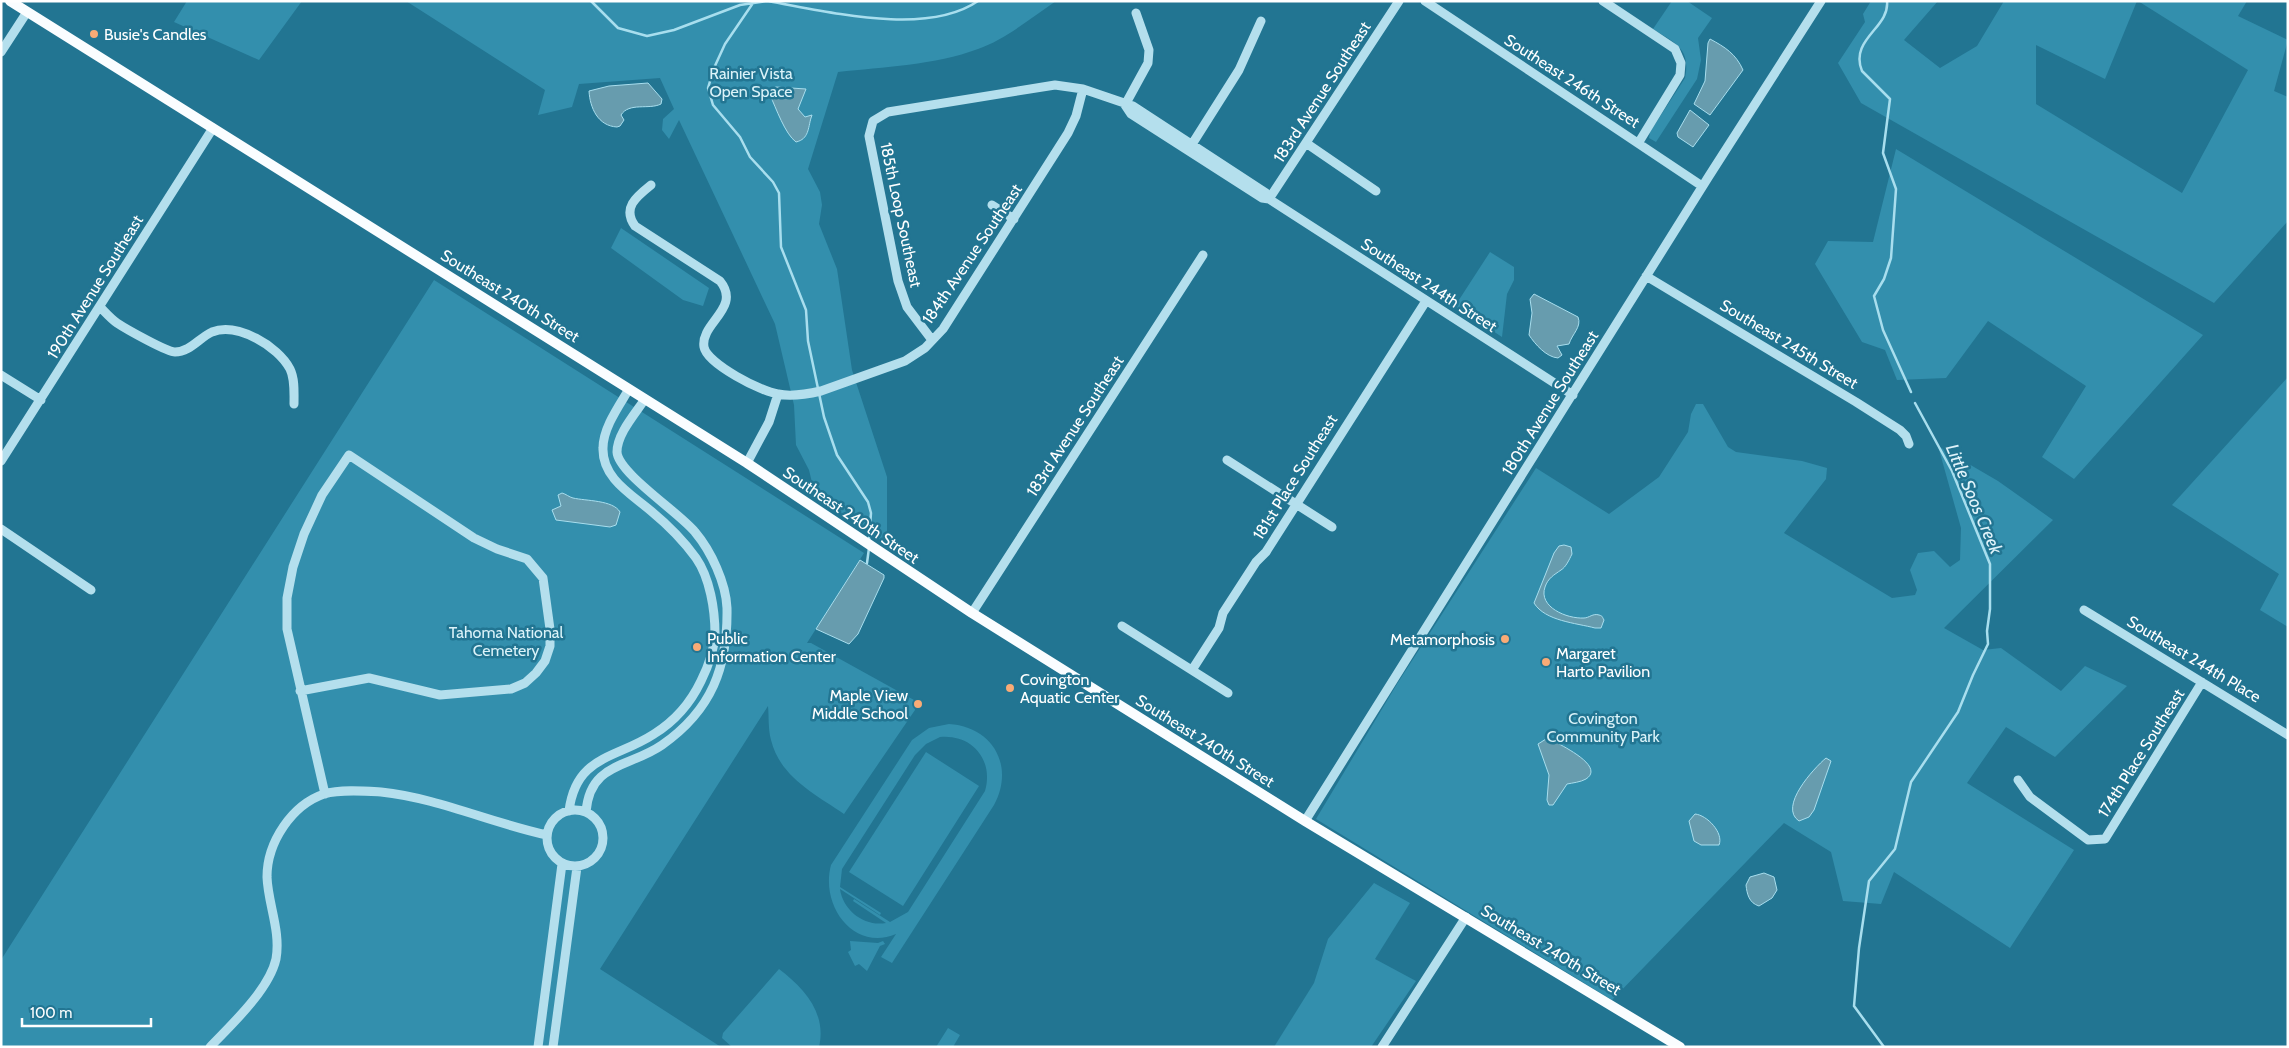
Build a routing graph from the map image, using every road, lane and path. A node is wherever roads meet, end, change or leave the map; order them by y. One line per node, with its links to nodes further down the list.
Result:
1 (10, 1): 6 (main road, Southeast 240th Street)
2 (1399, 1): 14 (street, 183rd Avenue Southeast)
3 (1425, 1): 13 (street, Southeast 246th Street)
4 (1602, 1): 13 (street)
5 (1821, 1): 17 (street, 180th Avenue Southeast)
6 (27, 12): 9 (street); 12 (main road, Southeast 240th Street)
7 (1136, 13): 11 (street)
8 (1260, 21): 15 (street)
9 (1, 52)
10 (1083, 89): 11 (street, Southeast 244th Street); 21 (street, 184th Avenue Southeast); 26 (street, 185th Loop Southeast)
11 (1125, 104): 15 (street, Southeast 244th Street)
12 (213, 128): 25 (street, 190th Avenue Southeast); 28 (main road, Southeast 240th Street)
13 (1638, 142): 17 (street, Southeast 246th Street)
14 (1306, 143): 18 (street); 19 (street, 183rd Avenue Southeast)
15 (1190, 148): 19 (street, Southeast 244th Street)
16 (651, 185): 29 (street)
17 (1702, 186): 23 (street, 180th Avenue Southeast)
18 (1376, 191)
19 (1269, 199): 24 (street, Southeast 244th Street)
20 (992, 204): 21 (street)
21 (1014, 219): 26 (street, 184th Avenue Southeast)
22 (1203, 255): 47 (street, 183rd Avenue Southeast)
23 (1646, 276): 30 (street, 180th Avenue Southeast); 36 (street, Southeast 245th Street)
24 (1426, 301): 30 (street, Southeast 244th Street); 41 (street, 181st Place Southeast)
25 (100, 307): 32 (street, 190th Avenue Southeast); 33 (street)
26 (932, 340): 29 (street, 184th Avenue Southeast)
27 (1, 374): 32 (street)
28 (629, 390): 31 (main road, Southeast 240th Street); 34 (street)
29 (778, 394): 39 (street)
30 (1573, 395): 58 (street, 180th Avenue Southeast)
31 (645, 399): 35 (street); 39 (main road, Southeast 240th Street)
32 (42, 400): 38 (street, 190th Avenue Southeast)
33 (294, 404)
34 (614, 417): 35 (street); 42 (street)
35 (628, 426): 40 (street)
36 (1909, 444)
37 (1227, 460): 41 (street)
38 (1, 461)
39 (746, 463): 47 (main road, Southeast 240th Street)
40 (659, 498): 42 (street); 57 (street)
41 (1295, 504): 43 (street); 49 (street, 181st Place Southeast)
42 (651, 511): 56 (street)
43 (1332, 527)
44 (1, 530): 45 (street)
45 (91, 590)
46 (2084, 610): 50 (street, Southeast 244th Place)
47 (972, 613): 58 (main road, Southeast 240th Street)
48 (1122, 626): 49 (street)
49 (1192, 670): 52 (street)
50 (2202, 682): 53 (street, Southeast 244th Place); 54 (street, 174th Place Southeast)
51 (300, 691): 51 (street); 55 (street)
52 (1228, 693)
53 (2288, 734)
54 (2018, 780)
55 (325, 794): 59 (street); 63 (street)
56 (569, 810): 57 (street); 59 (street)
57 (586, 812): 61 (street)
58 (1305, 821): 62 (main road, Southeast 240th Street)
59 (547, 834): 60 (street)
60 (562, 864): 61 (street); 64 (street)
61 (577, 867): 65 (street)
62 (1466, 917): 66 (street); 67 (main road, Southeast 240th Street)
63 (210, 1047)
64 (538, 1047)
65 (553, 1047)
66 (1382, 1047)
67 (1680, 1047)

